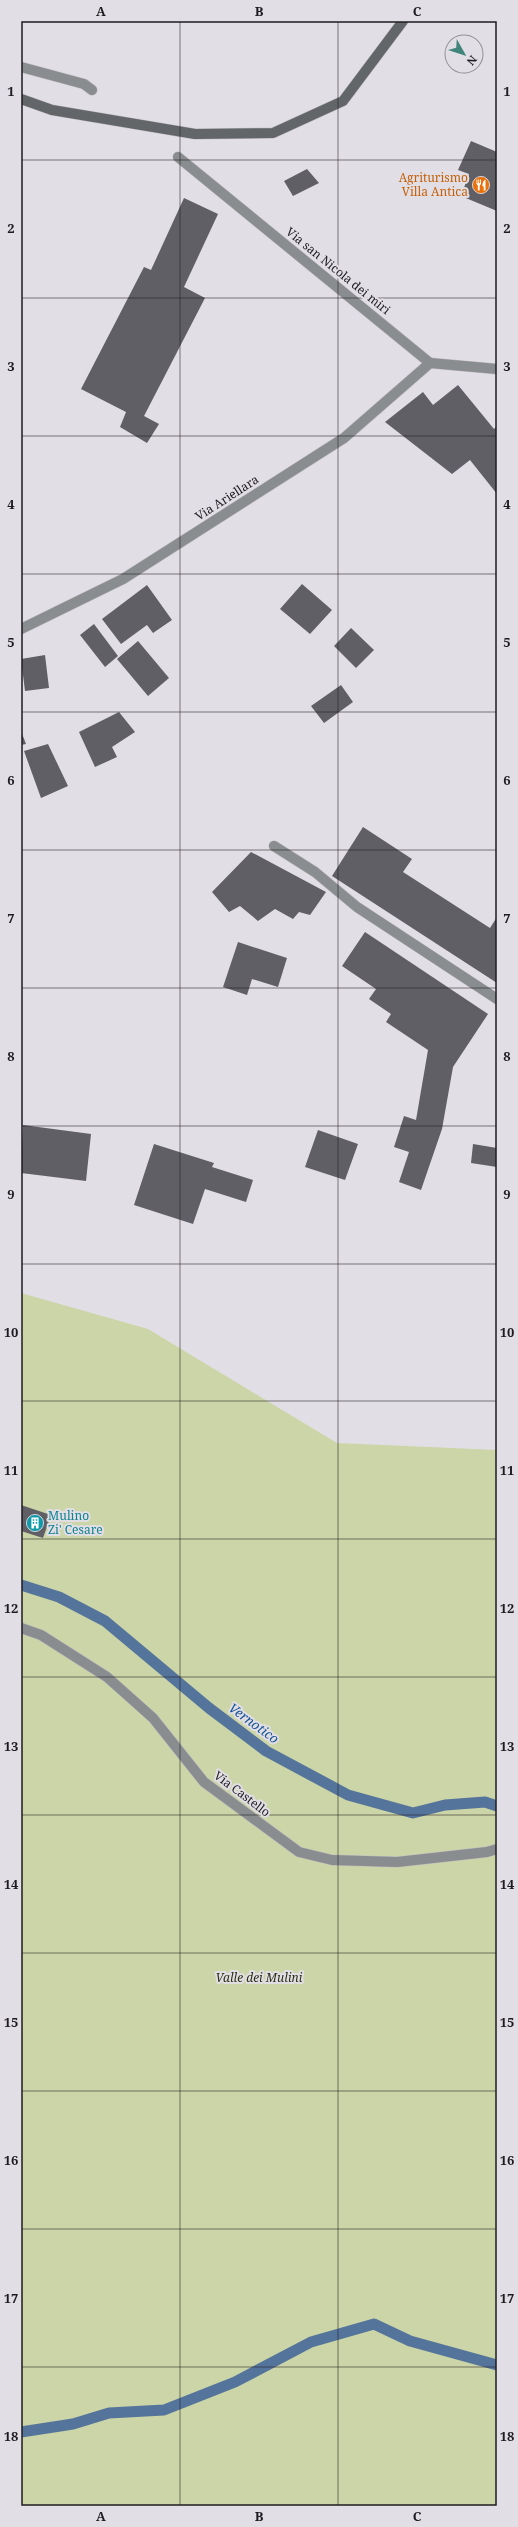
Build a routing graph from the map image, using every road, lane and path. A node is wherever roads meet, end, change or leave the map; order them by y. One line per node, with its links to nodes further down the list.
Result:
1 (403, 21): 4 (main road)
2 (21, 67): 3 (street)
3 (92, 90)
4 (21, 99)
5 (178, 157): 6 (street, Via san Nicola dei miri)
6 (430, 363): 7 (street); 8 (street, Via Ariellara)
7 (497, 368)
8 (21, 629)
9 (274, 846): 10 (street)
10 (497, 999)
11 (21, 1628): 12 (street, Via Castello)
12 (497, 1849)

